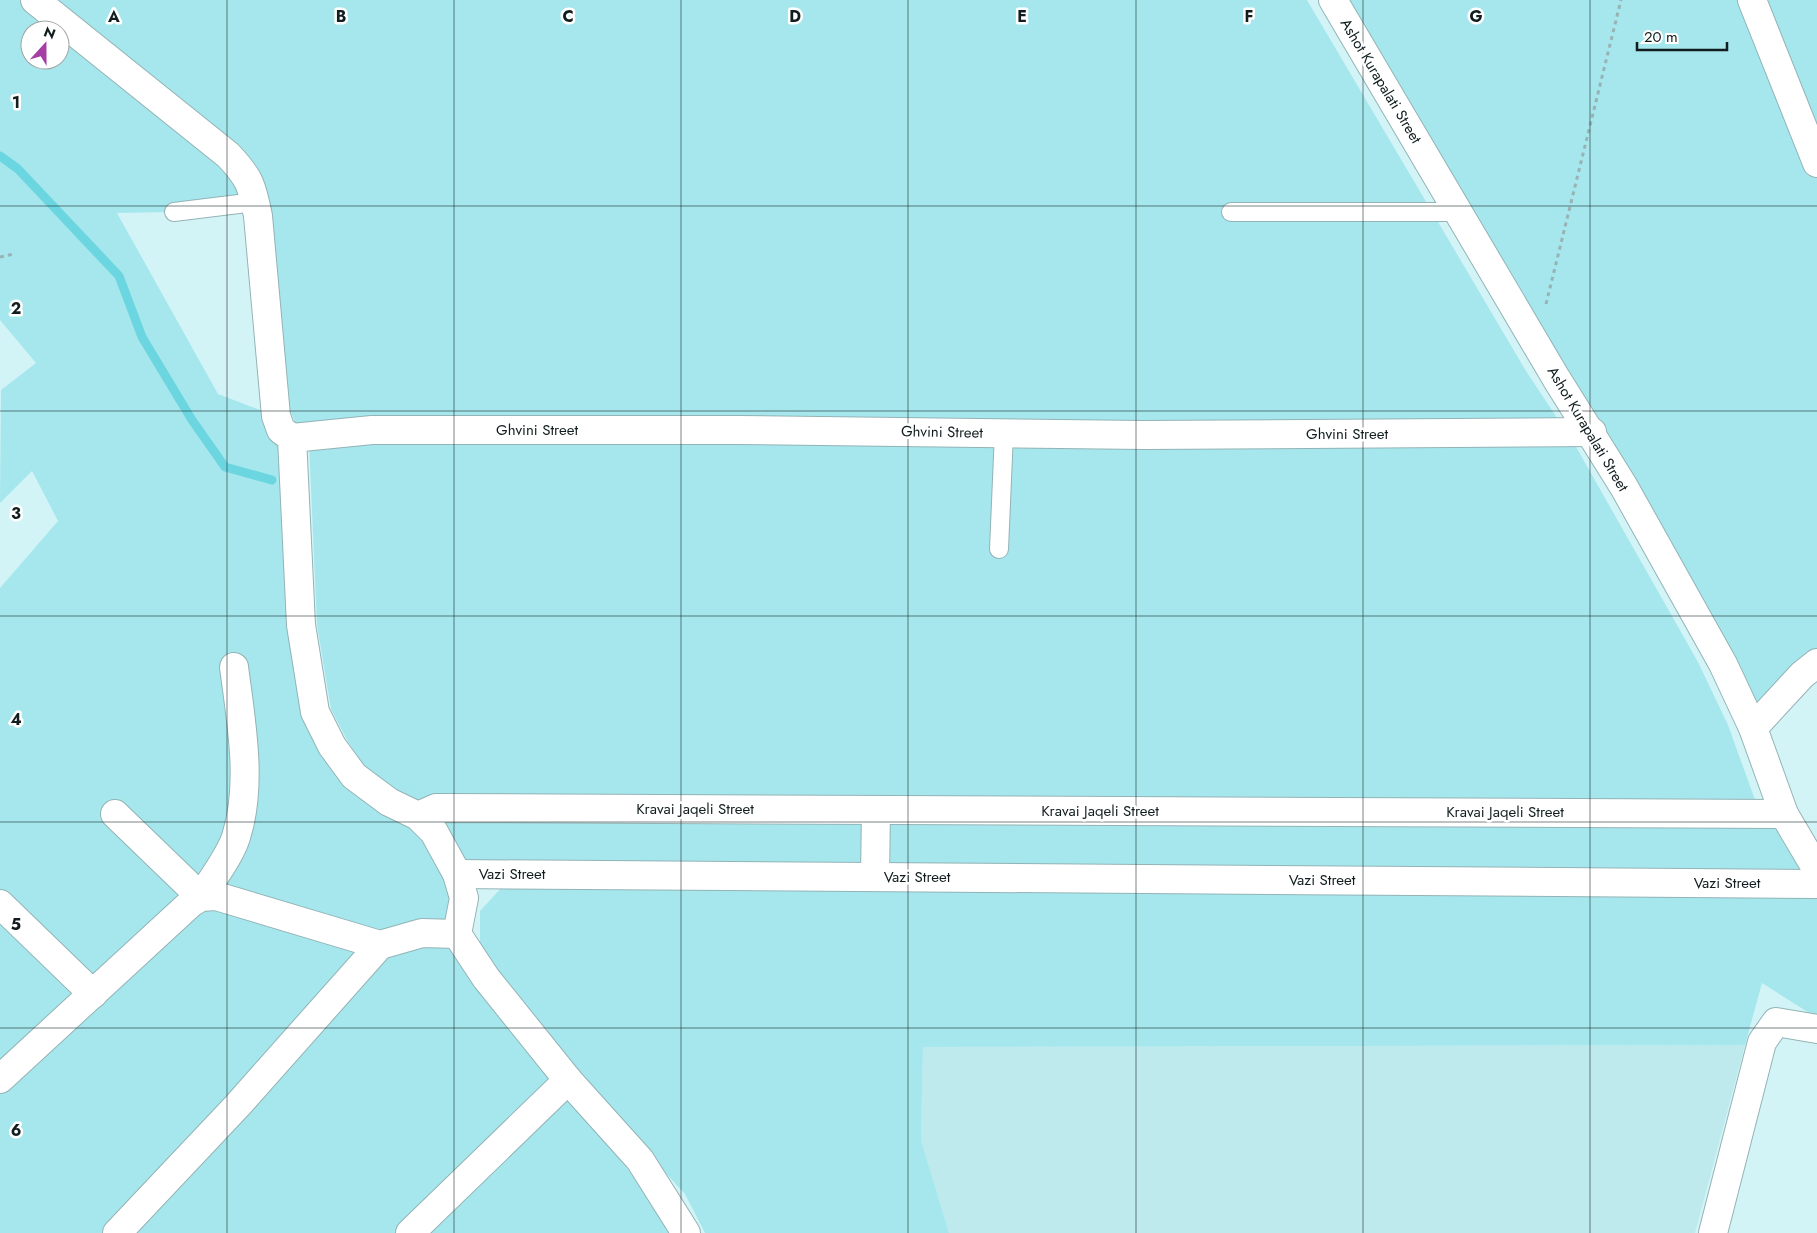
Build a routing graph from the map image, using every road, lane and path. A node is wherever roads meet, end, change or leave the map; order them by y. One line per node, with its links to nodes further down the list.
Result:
1 (35, 0): 6 (street)
2 (1333, 0): 9 (street, Ashot Kurapalati Street)
3 (1621, 0): 12 (path)
4 (1752, 0): 5 (street)
5 (1817, 163)
6 (255, 202): 7 (lane); 15 (street)
7 (174, 212)
8 (1231, 212): 9 (lane)
9 (1458, 212): 12 (street, Ashot Kurapalati Street)
10 (14, 254): 11 (path)
11 (0, 257)
12 (1536, 344): 13 (street, Ashot Kurapalati Street)
13 (1592, 432): 14 (street, Ghvini Street); 19 (street, Ashot Kurapalati Street)
14 (1004, 433): 15 (street, Ghvini Street); 16 (lane)
15 (292, 438): 23 (street)
16 (999, 548)
17 (1817, 663): 19 (street)
18 (234, 667): 27 (street)
19 (1754, 728): 22 (street, Ashot Kurapalati Street)
20 (876, 810): 22 (street, Kravai Jaqeli Street); 23 (street, Kravai Jaqeli Street); 26 (street)
21 (115, 814): 27 (street)
22 (1784, 814): 24 (street, Ashot Kurapalati Street)
23 (418, 816): 25 (street)
24 (1816, 869): 26 (street, Vazi Street)
25 (457, 874): 26 (street, Vazi Street); 29 (street, Vazi Street)
26 (875, 877)
27 (201, 897): 30 (street); 31 (street)
28 (0, 904): 31 (street)
29 (457, 934): 30 (street); 34 (street)
30 (380, 945): 35 (street)
31 (93, 994): 33 (street)
32 (1817, 1029): 38 (street)
33 (0, 1079)
34 (568, 1080): 36 (street); 37 (street)
35 (117, 1233)
36 (410, 1233)
37 (686, 1233)
38 (1713, 1233)

